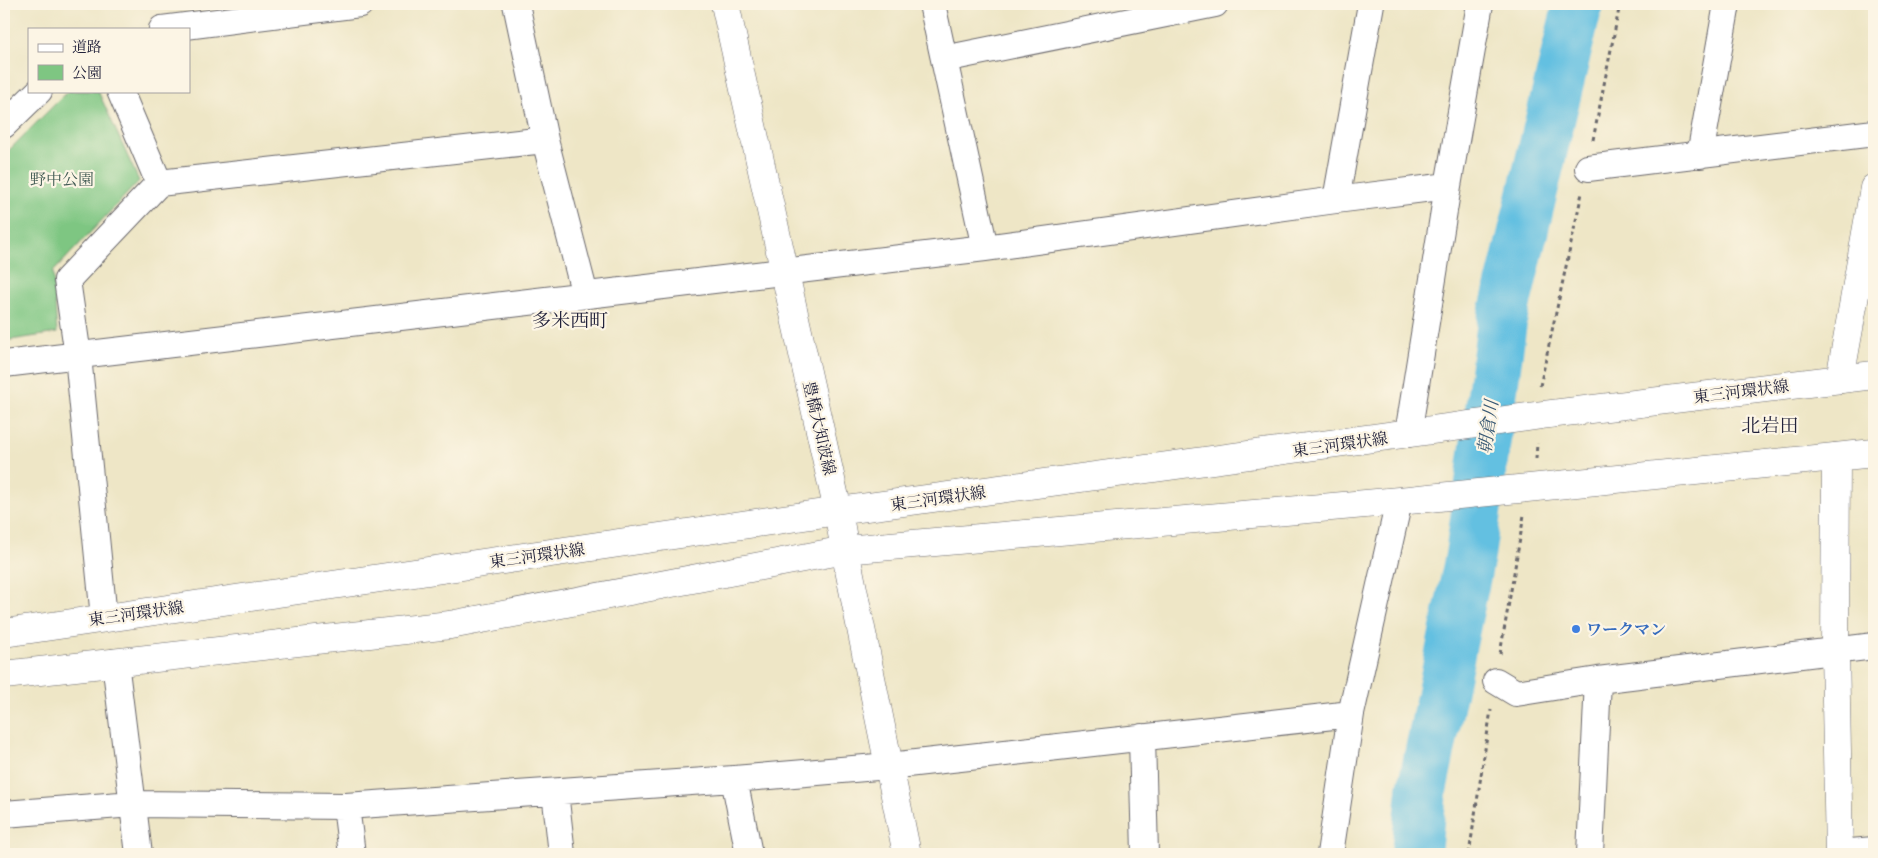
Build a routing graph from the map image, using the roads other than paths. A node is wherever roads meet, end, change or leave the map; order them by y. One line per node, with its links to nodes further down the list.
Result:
1 (360, 4): 9 (street)
2 (516, 4): 16 (street)
3 (725, 4): 24 (main road, 豊橋大知波線)
4 (932, 4): 11 (street)
5 (1215, 4): 11 (street)
6 (1371, 4): 22 (street)
7 (1480, 4): 20 (street)
8 (1727, 4): 17 (street)
9 (327, 6): 10 (street)
10 (169, 28)
11 (944, 59): 23 (street)
12 (38, 92): 14 (street)
13 (120, 92): 19 (street)
14 (4, 125)
15 (1874, 133): 17 (street)
16 (546, 140): 19 (street); 25 (street)
17 (1700, 155): 18 (street)
18 (1588, 168)
19 (158, 184): 26 (street)
20 (1448, 186): 22 (street); 30 (street)
21 (1874, 188): 29 (main road)
22 (1336, 200): 23 (street)
23 (985, 248): 24 (street)
24 (784, 271): 25 (street); 34 (main road, 豊橋大知波線)
25 (585, 295): 26 (street)
26 (78, 356): 27 (street); 36 (street)
27 (4, 364)
28 (1874, 375): 29 (main road, 東三河環状線)
29 (1840, 379): 30 (main road, 東三河環状線)
30 (1412, 434): 34 (main road, 東三河環状線)
31 (1874, 453): 32 (main road)
32 (1836, 457): 33 (main road); 39 (main road)
33 (1404, 501): 35 (main road); 44 (street)
34 (838, 511): 35 (main road, 豊橋大知波線); 36 (main road, 東三河環状線)
35 (845, 550): 40 (main road); 46 (main road, 豊橋大知波線)
36 (104, 618): 37 (main road, 東三河環状線)
37 (4, 633)
38 (1874, 646): 39 (street)
39 (1835, 650): 42 (street); 61 (main road)
40 (115, 662): 41 (main road); 49 (street)
41 (4, 675)
42 (1598, 680): 43 (street); 60 (street)
43 (1496, 681)
44 (1351, 714): 45 (street); 59 (street)
45 (1142, 737): 46 (street); 58 (street)
46 (888, 766): 47 (street); 57 (main road, 豊橋大知波線)
47 (734, 779): 48 (street); 56 (street)
48 (555, 792): 50 (street); 55 (street)
49 (133, 804): 50 (street); 51 (street); 53 (street)
50 (346, 806): 54 (street)
51 (4, 814)
52 (1874, 850): 61 (street)
53 (139, 854)
54 (352, 854)
55 (562, 854)
56 (749, 854)
57 (907, 854)
58 (1146, 854)
59 (1330, 854)
60 (1590, 854)
61 (1839, 854)

